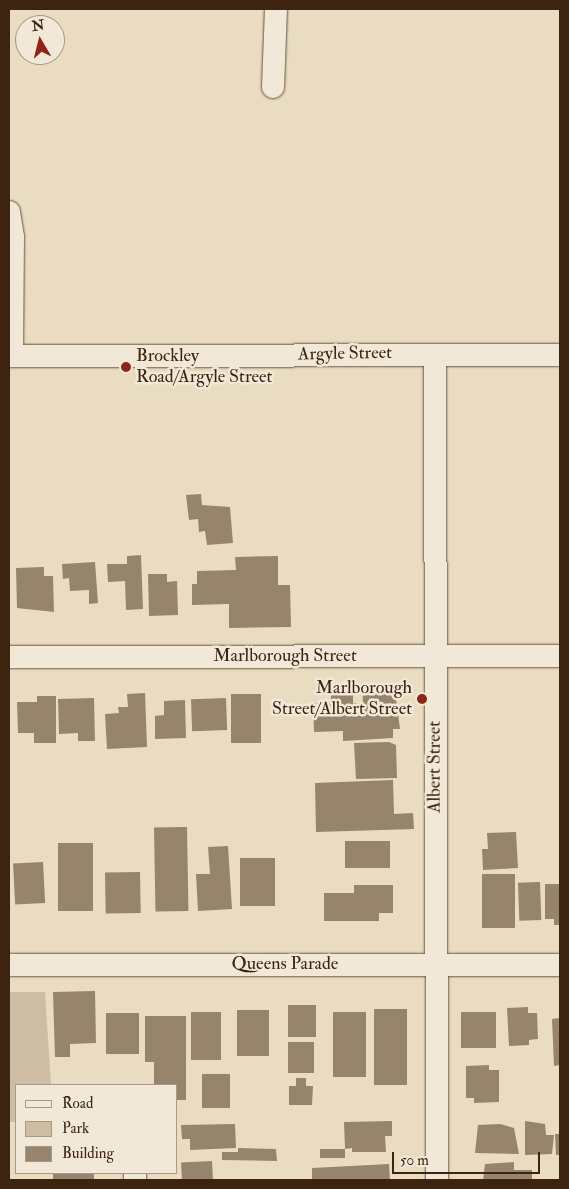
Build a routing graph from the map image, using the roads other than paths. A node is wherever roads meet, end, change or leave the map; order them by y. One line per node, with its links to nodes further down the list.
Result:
1 (276, 9): 2 (street)
2 (272, 87)
3 (9, 212): 6 (street)
4 (435, 354): 5 (street, Argyle Street); 6 (street, Argyle Street); 7 (street, Albert Street)
5 (560, 354)
6 (10, 356)
7 (435, 656): 8 (street, Marlborough Street); 9 (street, Marlborough Street); 10 (street, Albert Street)
8 (560, 656)
9 (9, 657)
10 (434, 963): 11 (street, Queens Parade); 12 (street, Queens Parade); 13 (street, Albert Street)
11 (9, 965)
12 (560, 965)
13 (437, 1180)

